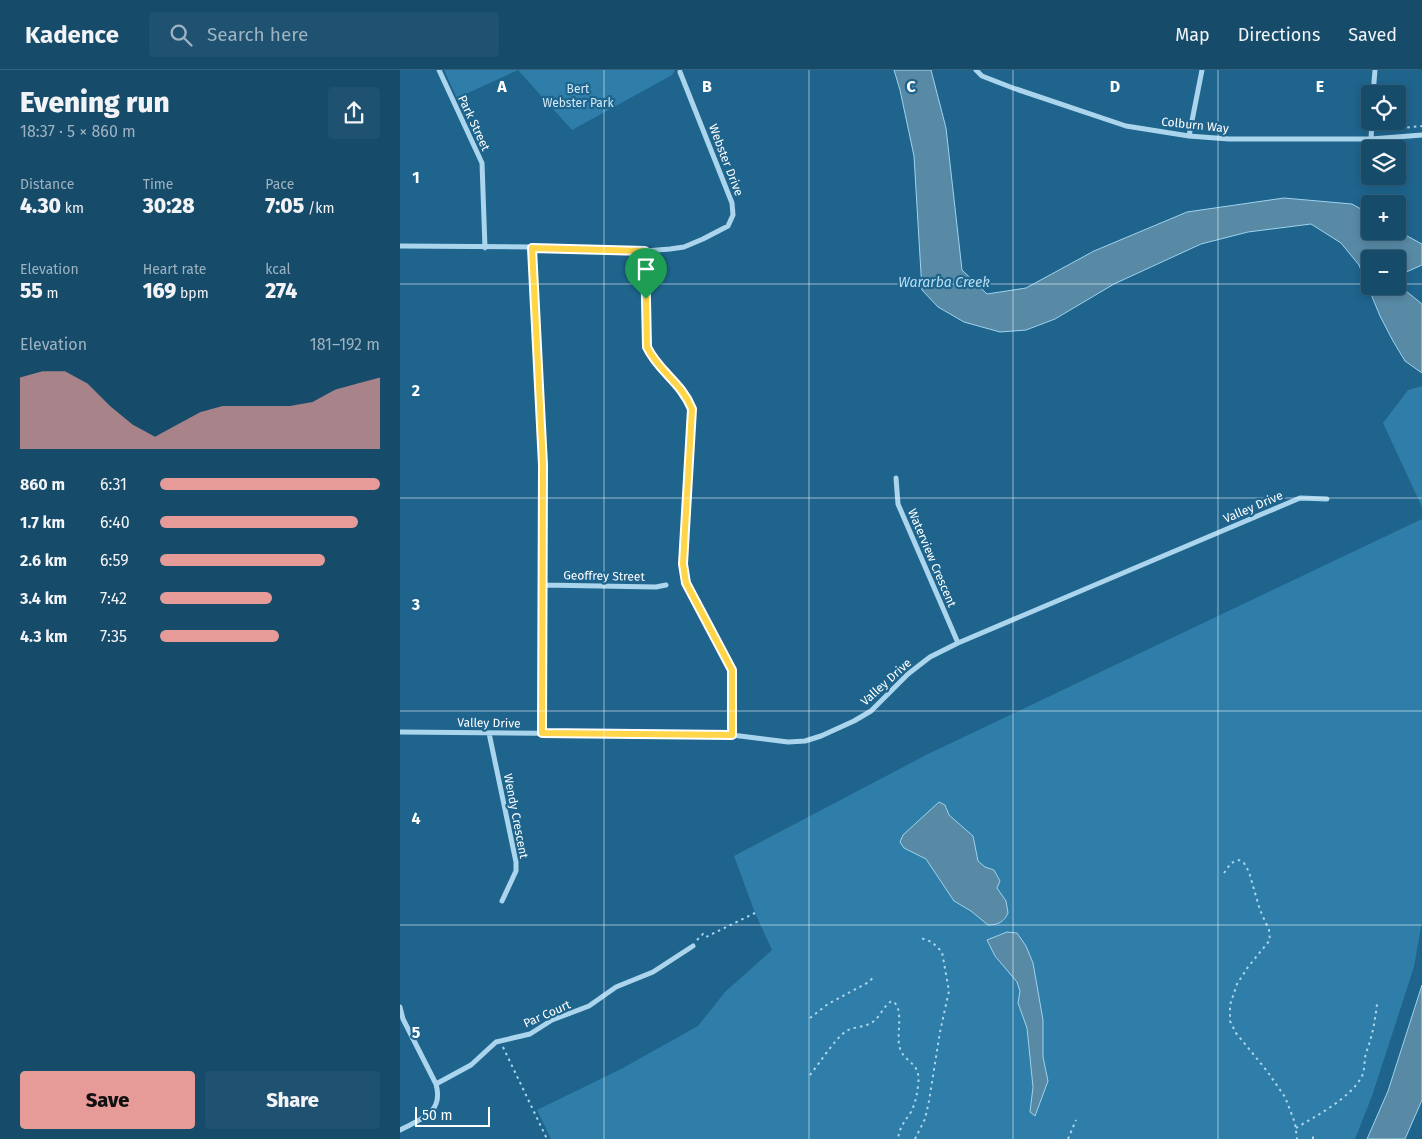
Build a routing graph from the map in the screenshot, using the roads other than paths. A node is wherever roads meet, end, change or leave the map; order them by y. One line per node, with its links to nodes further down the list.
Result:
1 (438, 70): 12 (street, Park Street)
2 (976, 70): 9 (street, Colburn Way)
3 (1202, 70): 9 (street)
4 (1374, 70): 6 (street)
5 (680, 72): 14 (street, Webster Drive)
6 (1373, 85)
7 (1372, 130): 10 (street)
8 (1422, 134): 10 (street, Colburn Way)
9 (1189, 136): 10 (street, Colburn Way)
10 (1371, 139)
11 (400, 246): 12 (street, Webster Drive)
12 (485, 248): 13 (street, Webster Drive)
13 (532, 248): 14 (street, Webster Drive); 17 (street)
14 (645, 251): 23 (street)
15 (896, 478): 19 (street, Waterview Crescent)
16 (1327, 499): 19 (street, Valley Drive)
17 (543, 585): 18 (street, Geoffrey Street); 22 (street)
18 (666, 585)
19 (958, 643): 23 (street, Valley Drive)
20 (400, 732): 21 (street, Valley Drive)
21 (489, 733): 22 (street, Valley Drive); 24 (street, Wendy Crescent)
22 (542, 733): 23 (street, Valley Drive)
23 (732, 735)
24 (502, 901)
25 (693, 946): 27 (street, Par Court)
26 (400, 1007): 27 (street)
27 (436, 1084): 28 (street)
28 (400, 1130)

